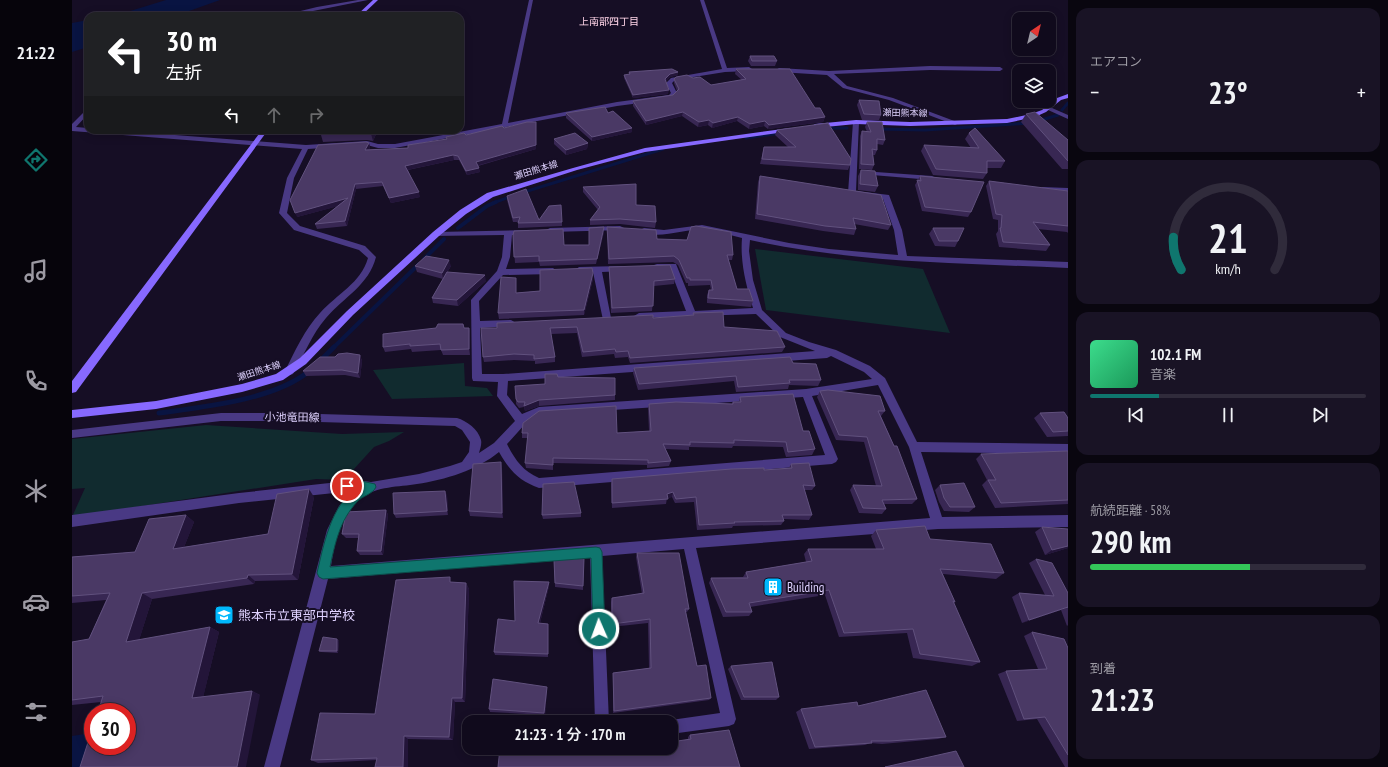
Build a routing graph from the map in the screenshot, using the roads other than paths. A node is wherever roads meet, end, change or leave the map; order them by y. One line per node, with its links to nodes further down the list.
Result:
1 (366, 0): 5 (street)
2 (376, 0): 7 (main road)
3 (531, 0): 19 (street)
4 (702, 0): 11 (street)
5 (358, 1): 6 (street)
6 (300, 12)
7 (362, 12)
8 (757, 69): 11 (street)
9 (773, 69): 12 (street)
10 (1000, 69): 12 (street)
11 (725, 70): 19 (street)
12 (829, 73): 18 (street)
13 (1068, 96): 14 (main road, 瀬田熊本線)
14 (1050, 109): 16 (street); 18 (main road, 瀬田熊本線)
15 (84, 114): 20 (street)
16 (1068, 117)
17 (856, 122): 18 (main road, 瀬田熊本線); 28 (street); 33 (main road, 瀬田熊本線)
18 (955, 123)
19 (505, 124): 22 (street)
20 (72, 128): 21 (street)
21 (84, 129)
22 (464, 132)
23 (151, 134): 26 (street)
24 (262, 134): 26 (main road)
25 (455, 134): 27 (street)
26 (256, 142): 27 (street); 51 (main road)
27 (306, 147): 48 (street)
28 (852, 172): 29 (street); 35 (street)
29 (942, 179)
30 (1034, 188): 31 (street)
31 (1068, 190)
32 (508, 233): 33 (street); 34 (street); 40 (street)
33 (436, 234): 48 (main road, 瀬田熊本線)
34 (746, 237): 35 (street); 41 (street)
35 (903, 258): 36 (street)
36 (1068, 265)
37 (650, 267): 42 (street)
38 (627, 268): 39 (street)
39 (597, 270): 40 (street); 44 (street)
40 (501, 272): 46 (street)
41 (758, 311): 42 (street); 47 (street)
42 (691, 314): 43 (street)
43 (629, 317)
44 (606, 318)
45 (521, 322): 46 (street)
46 (475, 325): 49 (street)
47 (833, 353): 49 (street); 50 (street)
48 (290, 371): 53 (main road, 瀬田熊本線)
49 (503, 378): 54 (street)
50 (881, 381): 52 (street); 57 (street)
51 (72, 389)
52 (806, 393): 54 (street); 56 (street)
53 (72, 414)
54 (520, 420): 56 (street)
55 (72, 434): 59 (street, 小池竜田線)
56 (501, 444): 59 (street)
57 (914, 447): 58 (street); 63 (street)
58 (1068, 449)
59 (466, 466): 60 (street)
60 (371, 487): 61 (street); 66 (street)
61 (72, 520)
62 (1068, 521): 63 (street)
63 (938, 523): 64 (street)
64 (689, 544): 65 (street); 68 (street)
65 (596, 552): 66 (street); 67 (street)
66 (323, 573): 69 (street)
67 (602, 715)
68 (678, 726)
69 (272, 767)

